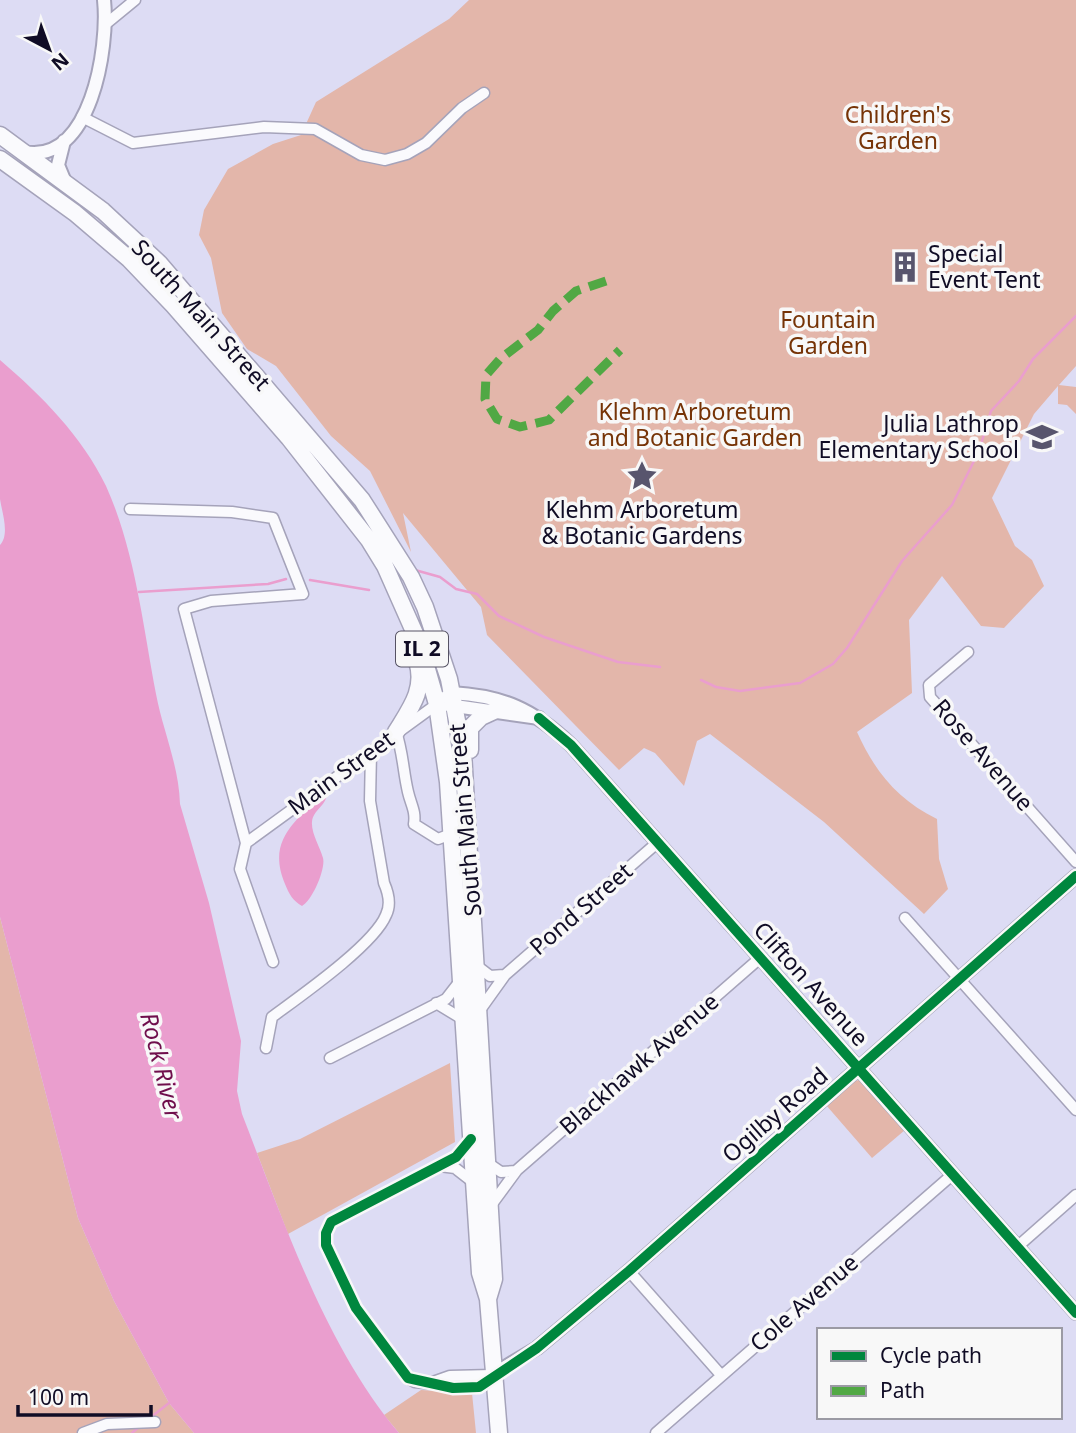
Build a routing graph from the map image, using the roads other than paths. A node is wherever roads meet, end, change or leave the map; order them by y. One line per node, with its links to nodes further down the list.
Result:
1 (104, 0): 3 (street)
2 (135, 0): 3 (street)
3 (107, 23): 5 (street)
4 (484, 93): 5 (street)
5 (82, 117): 7 (street)
6 (0, 135): 8 (main road, South Main Street / IL 2)
7 (64, 141): 8 (street); 10 (street)
8 (24, 152): 10 (main road, South Main Street / IL 2)
9 (0, 159): 12 (main road, South Main Street / IL 2)
10 (65, 182): 14 (main road, South Main Street / IL 2)
11 (130, 509): 21 (street)
12 (353, 519): 14 (main road, South Main Street / IL 2); 17 (main road)
13 (968, 652): 23 (street, Rose Avenue)
14 (448, 701): 15 (street); 16 (street, Clifton Avenue); 17 (street, Main Street); 19 (main road, South Main Street / IL 2); 20 (main road, South Main Street / IL 2)
15 (494, 711): 16 (street); 19 (main road)
16 (539, 718): 22 (street, Clifton Avenue)
17 (396, 732): 18 (street, Main Street); 20 (street)
18 (371, 752): 21 (street, Main Street); 35 (street)
19 (467, 808): 28 (main road, South Main Street / IL 2)
20 (451, 834): 30 (main road, South Main Street / IL 2)
21 (246, 843): 27 (street)
22 (657, 843): 26 (street, Clifton Avenue); 29 (street, Pond Street)
23 (1076, 862)
24 (1076, 876): 31 (street, Ogilby Road)
25 (905, 918): 31 (street)
26 (760, 958): 37 (street, Clifton Avenue); 42 (street, Blackhawk Avenue)
27 (273, 962)
28 (477, 966): 29 (street); 33 (main road, South Main Street / IL 2)
29 (505, 975): 33 (street, Pond Street)
30 (461, 979): 32 (street); 34 (main road, South Main Street / IL 2)
31 (960, 980): 37 (street, Ogilby Road); 38 (street)
32 (436, 1003): 34 (street); 36 (street)
33 (480, 1010): 40 (main road, South Main Street / IL 2)
34 (464, 1020): 39 (main road, South Main Street / IL 2)
35 (266, 1048)
36 (330, 1058)
37 (859, 1069): 43 (street, Clifton Avenue); 48 (street, Ogilby Road)
38 (1076, 1111)
39 (471, 1139): 41 (street); 44 (main road, South Main Street / IL 2)
40 (488, 1163): 42 (street); 46 (main road, South Main Street / IL 2)
41 (440, 1166): 44 (street); 51 (street)
42 (517, 1170): 46 (street, Blackhawk Avenue)
43 (952, 1175): 47 (street, Clifton Avenue); 52 (street, Cole Avenue)
44 (474, 1184): 49 (main road, South Main Street / IL 2)
45 (1076, 1195): 47 (street)
46 (490, 1208): 49 (main road, South Main Street / IL 2)
47 (1017, 1247): 50 (street, Clifton Avenue)
48 (629, 1271): 51 (street, Ogilby Road); 52 (street)
49 (488, 1299): 51 (main road, South Main Street / IL 2)
50 (1076, 1313)
51 (492, 1375): 55 (main road, South Main Street / IL 2)
52 (721, 1375): 56 (street, Cole Avenue)
53 (155, 1422): 54 (street)
54 (83, 1433)
55 (499, 1433)
56 (656, 1433)

